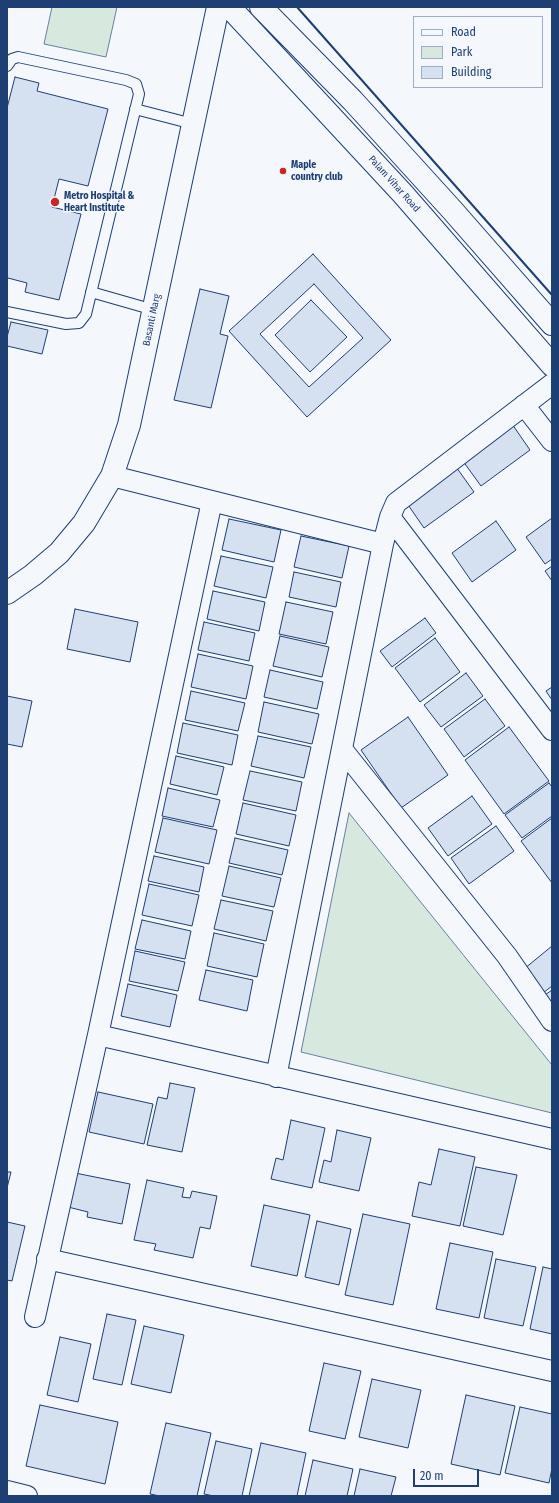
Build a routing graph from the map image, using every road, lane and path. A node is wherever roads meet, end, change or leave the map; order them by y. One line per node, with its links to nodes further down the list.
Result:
1 (218, 7): 6 (street, Basanti Marg)
2 (233, 7): 11 (street, Palam Vihar Road)
3 (261, 7): 10 (street)
4 (7, 66): 5 (lane)
5 (135, 109): 6 (lane); 7 (lane)
6 (193, 124): 8 (street, Basanti Marg)
7 (91, 292): 8 (lane); 9 (lane)
8 (154, 310): 15 (street, Basanti Marg)
9 (7, 312)
10 (552, 324)
11 (552, 365)
12 (552, 384): 13 (street)
13 (524, 405): 14 (street); 17 (street)
14 (552, 441)
15 (112, 476): 16 (street); 19 (street, Basanti Marg)
16 (212, 501): 18 (street); 23 (street)
17 (390, 517): 18 (street); 20 (street)
18 (383, 544): 21 (street)
19 (7, 593)
20 (552, 730)
21 (342, 749): 22 (street); 24 (street)
22 (552, 1021)
23 (98, 1035): 24 (street); 26 (street)
24 (276, 1077): 25 (street)
25 (552, 1139)
26 (47, 1259): 27 (street); 28 (street)
27 (35, 1316)
28 (552, 1371)
29 (7, 1491): 30 (street)
30 (27, 1496)

